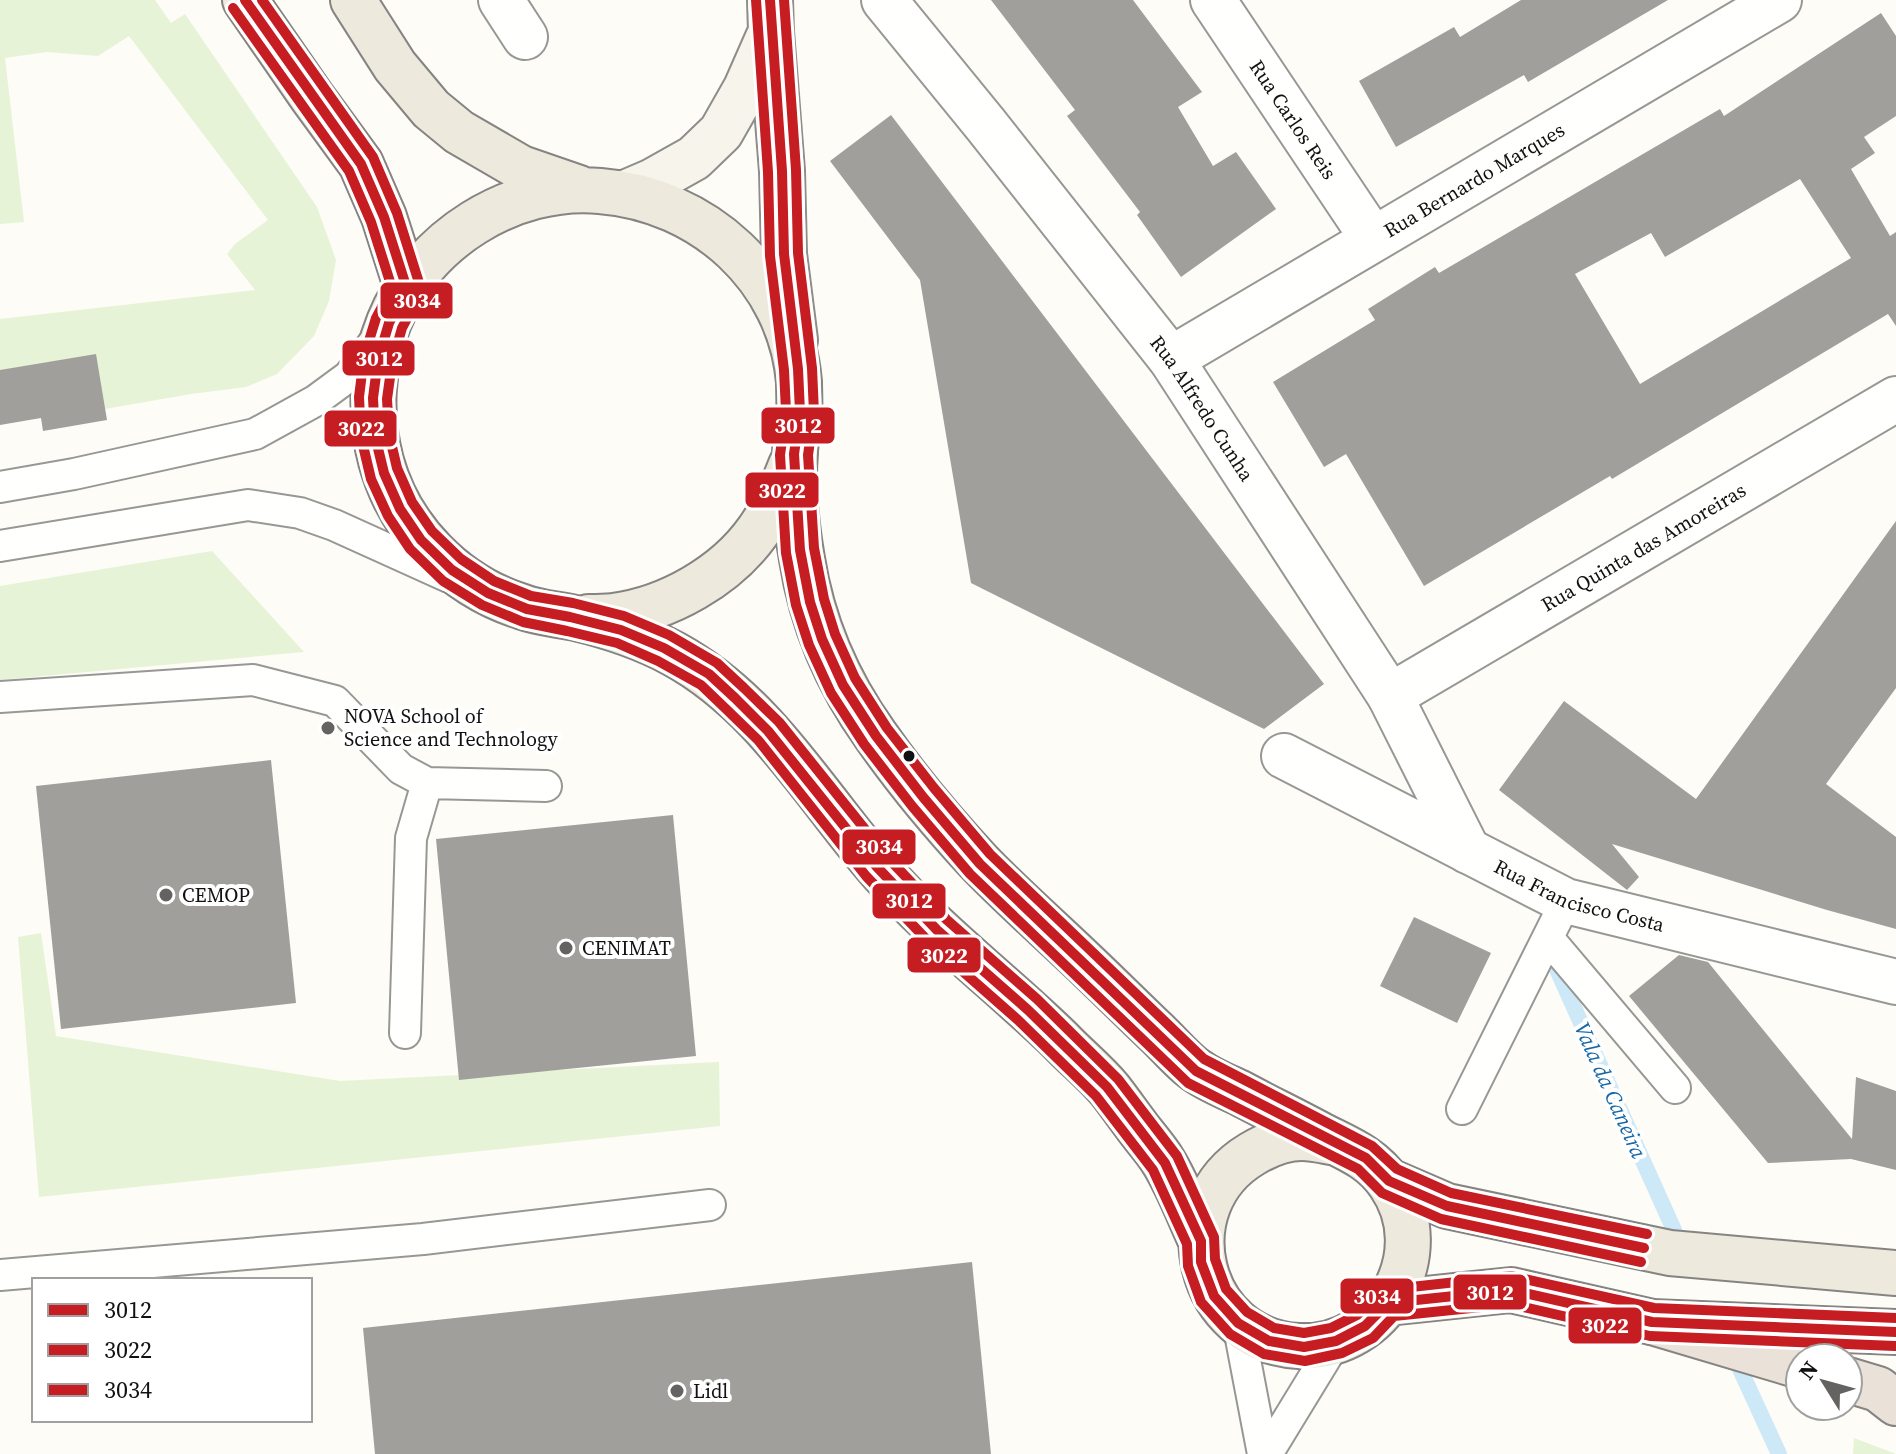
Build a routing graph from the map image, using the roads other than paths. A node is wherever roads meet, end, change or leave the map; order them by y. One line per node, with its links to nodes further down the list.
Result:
1 (245, 0): 12 (main road)
2 (353, 0): 9 (main road)
3 (501, 0): 8 (street)
4 (884, 0): 13 (street, Rua Alfredo Cunha)
5 (1213, 0): 11 (street, Rua Carlos Reis)
6 (1779, 0): 11 (street, Rua Bernardo Marques)
7 (770, 16): 10 (street); 14 (street)
8 (525, 37)
9 (581, 189): 10 (main road); 12 (main road)
10 (625, 193): 14 (main road)
11 (1373, 239): 13 (street, Rua Bernardo Marques)
12 (398, 306): 17 (lane); 19 (main road)
13 (1171, 359): 21 (street, Rua Alfredo Cunha)
14 (798, 369): 16 (main road)
15 (1896, 399): 21 (street, Rua Quinta das Amoreiras)
16 (794, 454): 20 (main road); 32 (main road)
17 (0, 487)
18 (0, 546): 19 (lane)
19 (488, 593): 20 (main road)
20 (570, 617): 35 (main road)
21 (1390, 696): 26 (street, Rua Alfredo Cunha)
22 (0, 697): 24 (lane)
23 (1284, 756): 26 (street, Rua Francisco Costa)
24 (427, 783): 25 (lane); 29 (lane)
25 (546, 786)
26 (1468, 851): 27 (street, Rua Francisco Costa)
27 (1557, 920): 28 (street, Rua Francisco Costa); 30 (lane); 31 (lane)
28 (1896, 982)
29 (405, 1033)
30 (1675, 1088)
31 (1462, 1109)
32 (1337, 1143): 33 (main road); 35 (main road)
33 (1389, 1181): 36 (main road); 38 (main road)
34 (710, 1205): 37 (lane)
35 (1201, 1241): 40 (main road)
36 (1896, 1273)
37 (0, 1275)
38 (1388, 1303): 39 (main road); 42 (main road)
39 (1652, 1322): 41 (main road); 43 (highway)
40 (1238, 1323): 42 (main road); 46 (lane)
41 (1896, 1332)
42 (1336, 1341): 46 (lane)
43 (1784, 1361)
44 (1864, 1385): 45 (highway)
45 (1896, 1403)
46 (1265, 1454)

